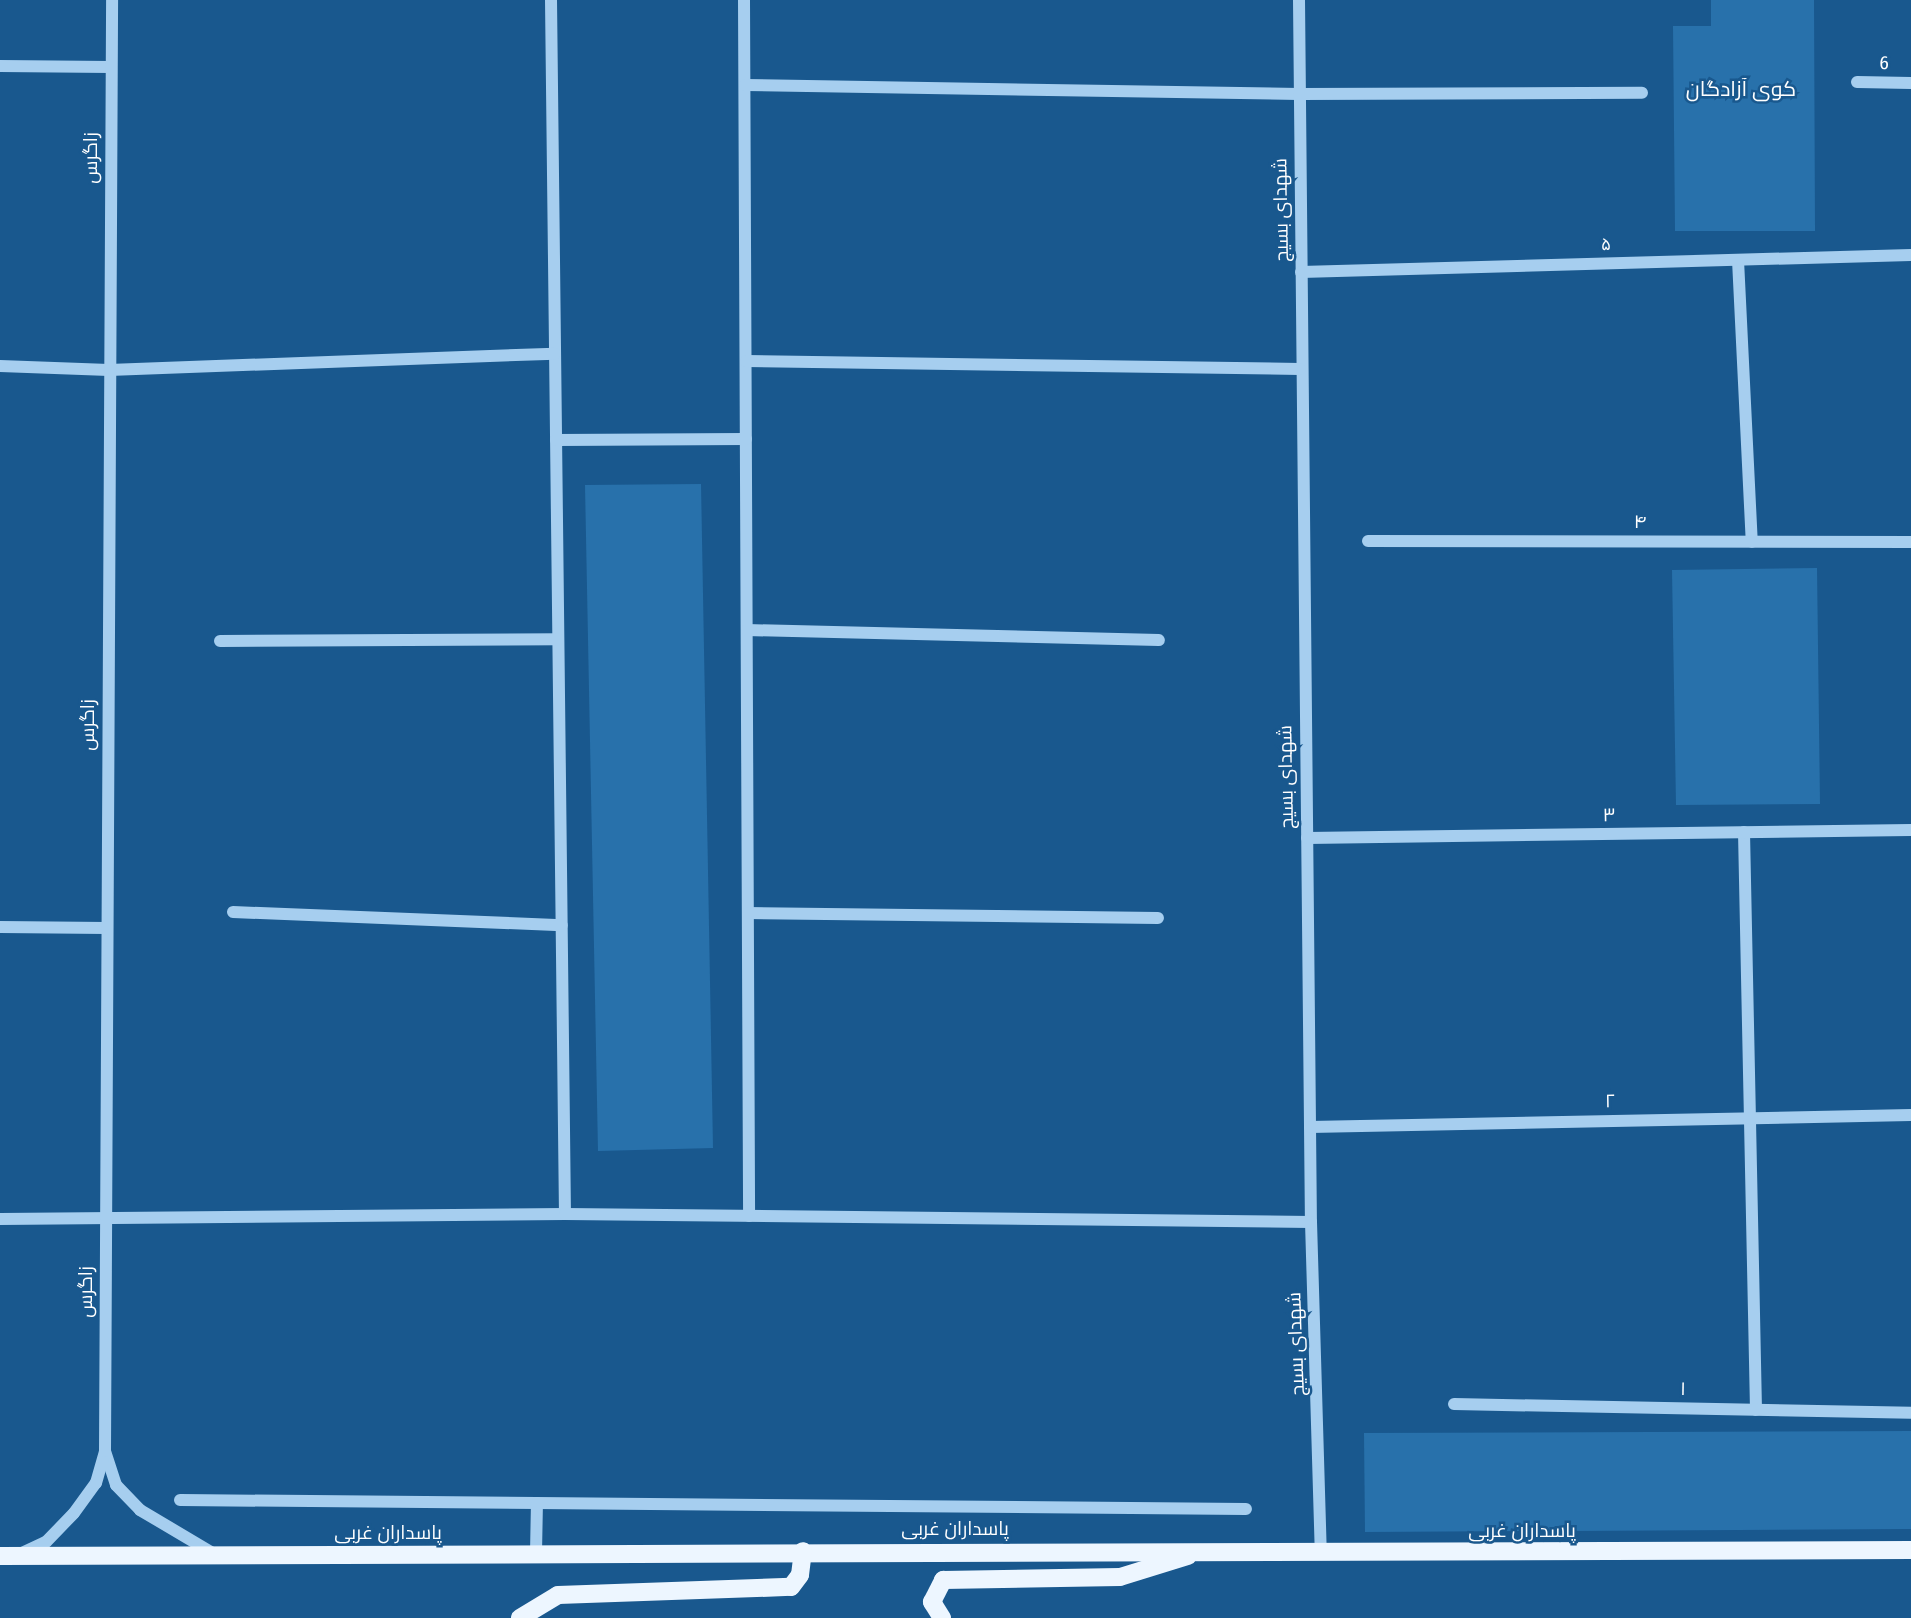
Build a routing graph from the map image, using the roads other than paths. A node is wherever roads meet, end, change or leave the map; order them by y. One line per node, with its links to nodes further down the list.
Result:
1 (112, 0): 6 (street, زاگرس)
2 (551, 0): 15 (street)
3 (744, 0): 9 (street)
4 (1298, 0): 11 (street, شهدای بسیج)
5 (0, 66): 6 (street)
6 (111, 67): 19 (street, زاگرس)
7 (1857, 82): 8 (street, 6)
8 (1911, 83)
9 (745, 85): 11 (street); 16 (street)
10 (1642, 93): 11 (street)
11 (1299, 94): 14 (street, شهدای بسیج)
12 (1911, 255): 13 (street, ۵)
13 (1738, 260): 14 (street, ۵); 23 (street)
14 (1301, 272): 18 (street, شهدای بسیج)
15 (555, 354): 19 (street); 21 (street)
16 (746, 361): 18 (street); 20 (street)
17 (0, 366): 19 (street)
18 (1300, 369): 31 (street, شهدای بسیج)
19 (109, 370): 37 (street, زاگرس)
20 (746, 439): 21 (street); 25 (street)
21 (556, 440): 26 (street)
22 (1368, 541): 23 (street, ۴)
23 (1752, 542): 24 (street, ۴)
24 (1911, 542)
25 (747, 630): 27 (street); 33 (street)
26 (558, 639): 28 (street); 35 (street)
27 (1159, 640)
28 (220, 641)
29 (1911, 830): 30 (street, ۳)
30 (1744, 832): 31 (street, ۳); 39 (street)
31 (1307, 838): 40 (street, شهدای بسیج)
32 (233, 912): 35 (street)
33 (748, 913): 34 (street); 42 (street)
34 (1158, 918)
35 (562, 925): 41 (street)
36 (0, 928): 37 (street)
37 (107, 928): 43 (street, زاگرس)
38 (1911, 1115): 39 (street, ۲)
39 (1750, 1118): 40 (street, ۲); 47 (street)
40 (1310, 1126): 45 (street, شهدای بسیج)
41 (565, 1214): 42 (street); 43 (street)
42 (749, 1216): 45 (street)
43 (105, 1218): 44 (street); 49 (street, زاگرس)
44 (0, 1219)
45 (1311, 1222): 57 (street, شهدای بسیج)
46 (1454, 1404): 47 (street, ۱)
47 (1756, 1410): 48 (street, ۱)
48 (1911, 1413)
49 (105, 1451): 58 (street, زاگرس); 59 (street, زاگرس)
50 (180, 1500): 51 (street)
51 (537, 1503): 52 (street); 56 (street)
52 (1246, 1509)
53 (1209, 1550): 55 (main road, پاسداران غربی); 57 (main road, پاسداران غربی); 61 (main road)
54 (1911, 1550): 57 (main road, پاسداران غربی)
55 (803, 1551): 56 (main road, پاسداران غربی); 60 (main road)
56 (536, 1553): 58 (main road, پاسداران غربی)
57 (1321, 1553)
58 (216, 1555): 59 (main road, پاسداران غربی)
59 (8, 1556)
60 (520, 1618)
61 (942, 1618)

